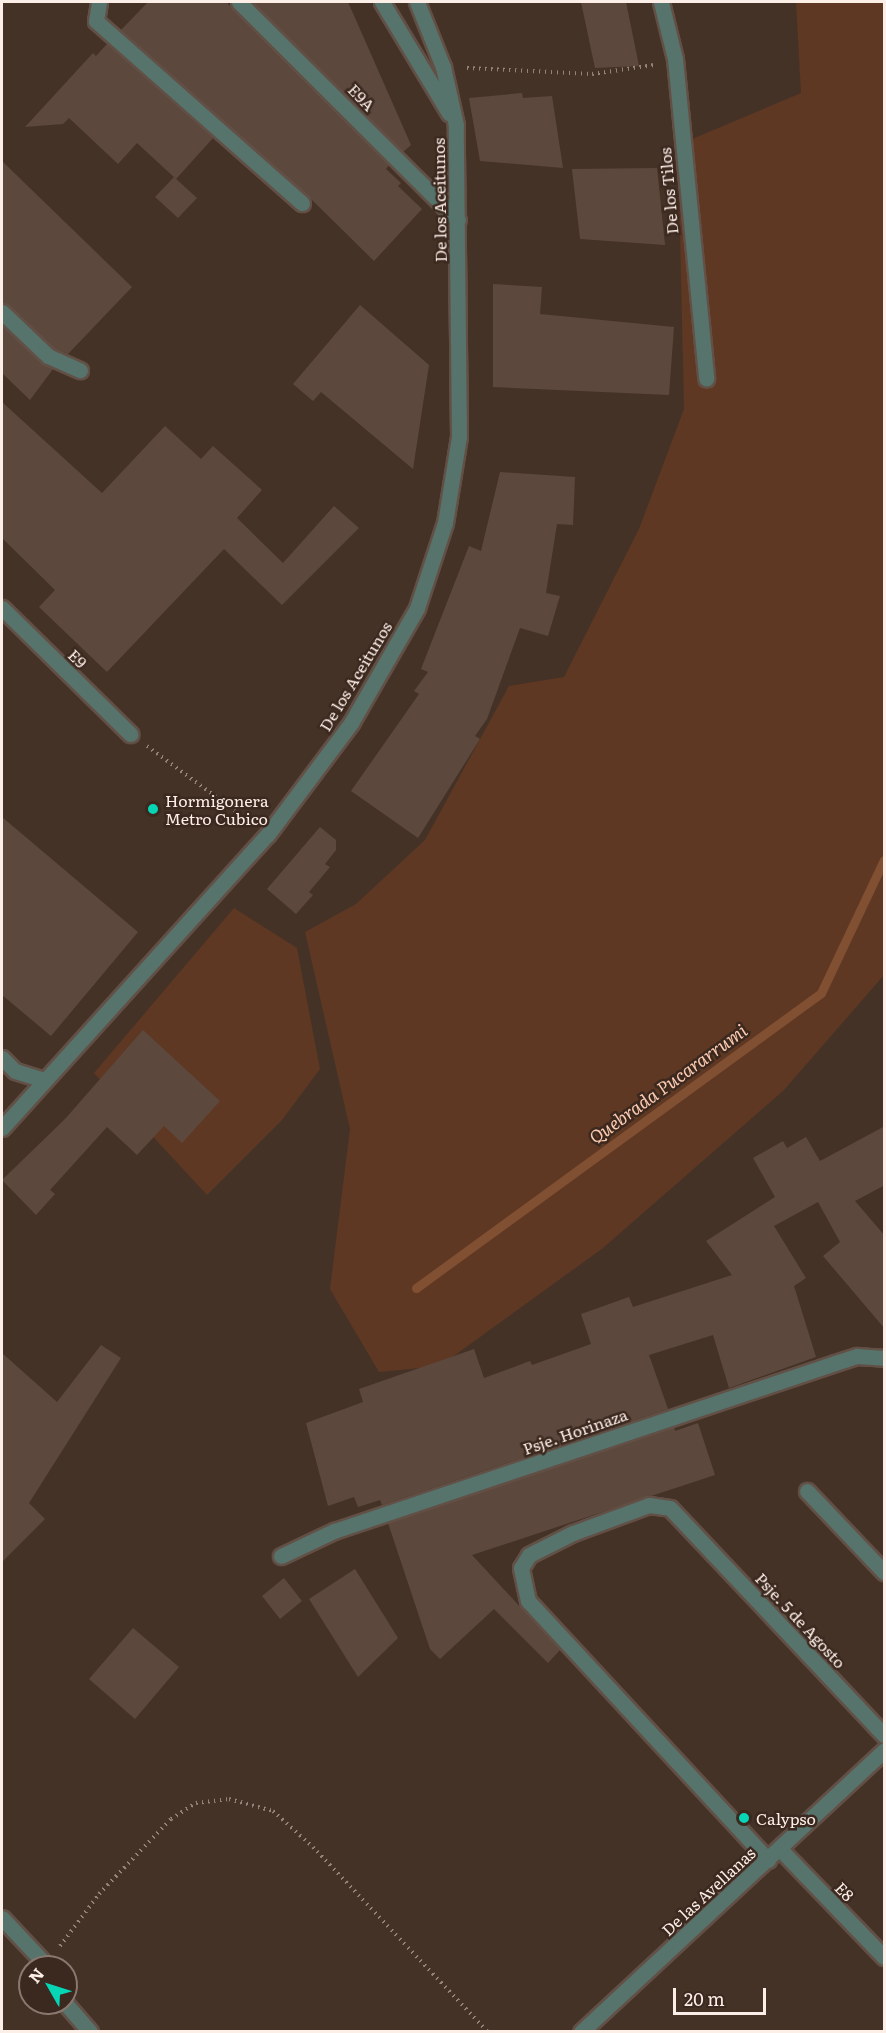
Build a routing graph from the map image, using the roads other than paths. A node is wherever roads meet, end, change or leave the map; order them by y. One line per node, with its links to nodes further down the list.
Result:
1 (99, 2): 7 (street)
2 (239, 2): 8 (street, E9A)
3 (382, 2): 6 (street, De los Aceitunos)
4 (417, 2): 6 (street, De los Aceitunos)
5 (662, 2): 11 (street, De los Tilos)
6 (456, 125): 8 (street, De los Aceitunos)
7 (302, 203)
8 (458, 220): 15 (street, De los Aceitunos)
9 (2, 312): 10 (street)
10 (80, 370)
11 (706, 378)
12 (2, 608): 13 (street, E9)
13 (130, 734)
14 (2, 1058): 15 (street)
15 (45, 1080): 16 (street, De los Aceitunos)
16 (2, 1128)
17 (885, 1358): 19 (street, Psje. Horinaza)
18 (807, 1491): 20 (street)
19 (281, 1556)
20 (885, 1572)
21 (885, 1736): 24 (street, Psje. 5 de Agosto)
22 (885, 1750): 23 (street, De las Avellanas)
23 (780, 1849): 24 (street, De las Avellanas); 27 (street, E8)
24 (768, 1860): 30 (street, De las Avellanas)
25 (2, 1918): 26 (street)
26 (37, 1955)
27 (885, 1958)
28 (76, 2015): 29 (street)
29 (90, 2031)
30 (581, 2031)

